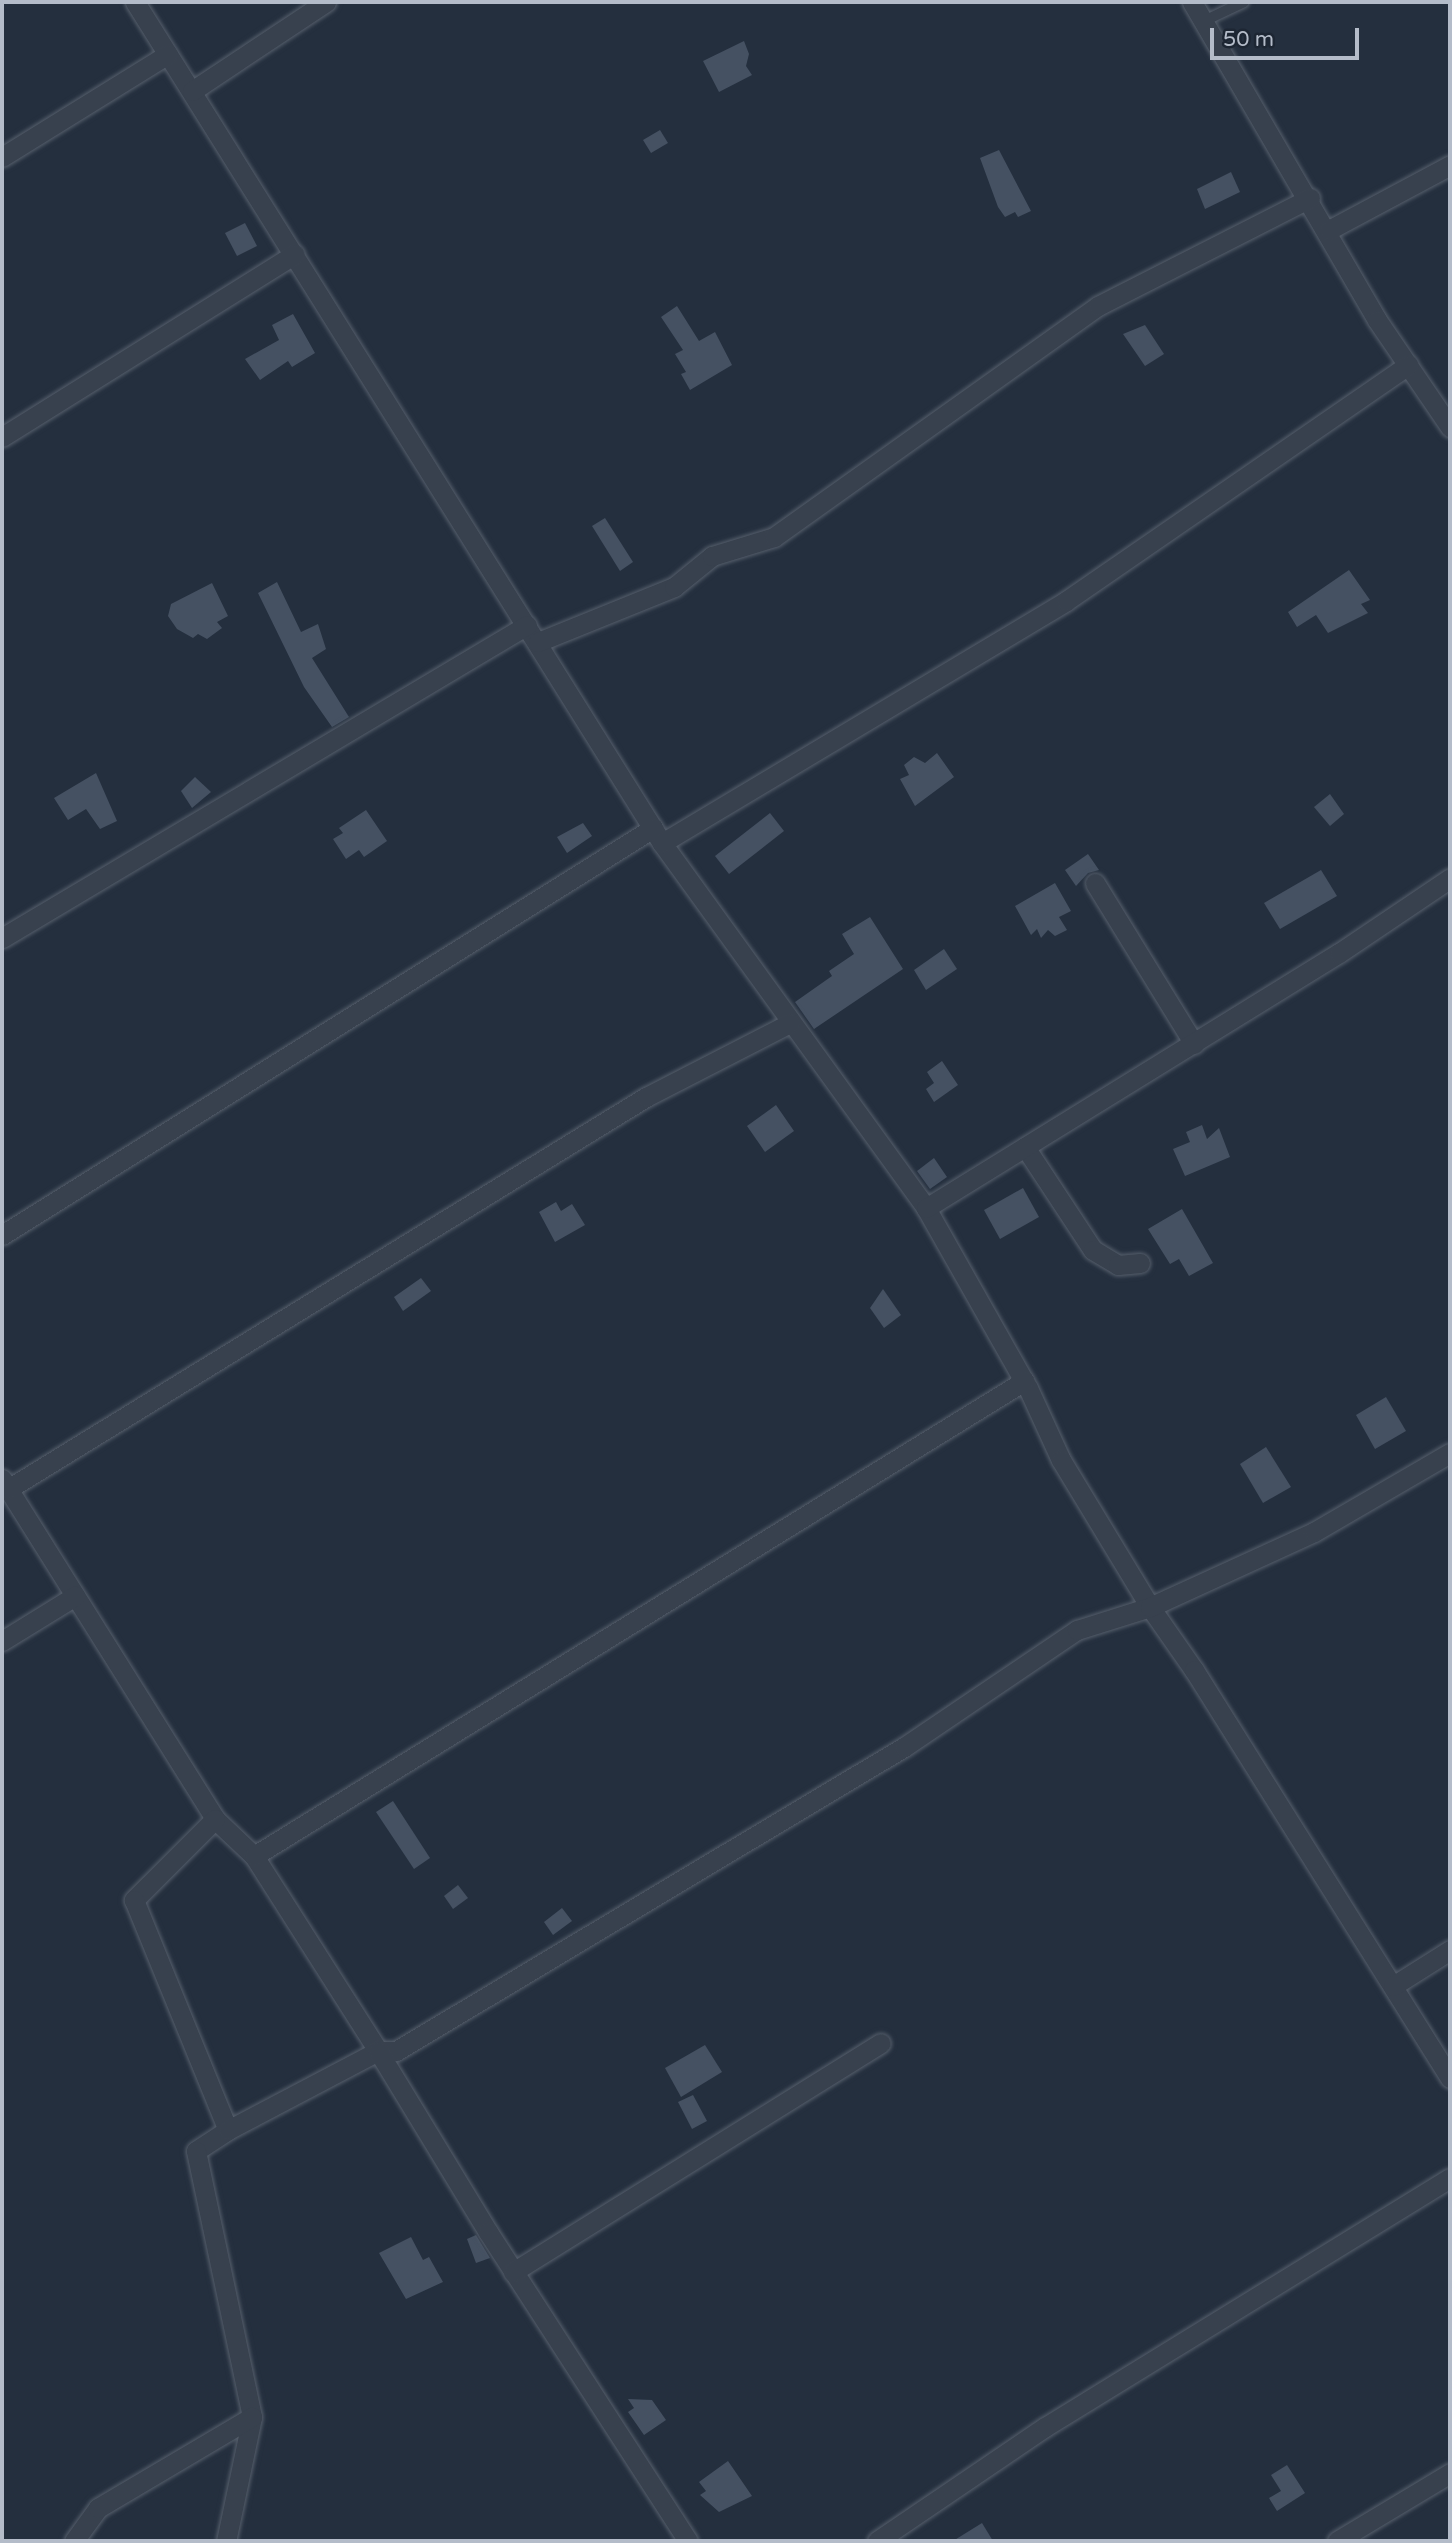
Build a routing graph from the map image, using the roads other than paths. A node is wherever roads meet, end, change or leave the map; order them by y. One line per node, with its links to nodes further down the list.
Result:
1 (135, 2): 6 (street)
2 (326, 2): 7 (street)
3 (1192, 2): 5 (street)
4 (1244, 2): 5 (lane)
5 (1203, 21): 10 (street)
6 (168, 54): 7 (street); 8 (street)
7 (192, 91): 12 (street)
8 (2, 157)
9 (1450, 164): 11 (street)
10 (1310, 198): 11 (street); 17 (street)
11 (1329, 230): 13 (street)
12 (295, 254): 15 (street); 16 (street)
13 (1408, 365): 14 (street); 18 (street)
14 (1450, 427)
15 (2, 438)
16 (527, 625): 17 (street); 21 (street)
17 (538, 642): 18 (street)
18 (658, 835): 22 (street); 26 (street)
19 (1450, 878): 23 (street)
20 (1095, 883): 23 (street)
21 (2, 938)
22 (790, 1023): 25 (street); 30 (street)
23 (1194, 1044): 24 (street)
24 (1025, 1147): 25 (street); 27 (street)
25 (926, 1208): 28 (street)
26 (2, 1235)
27 (1140, 1263)
28 (1024, 1381): 32 (street); 35 (street)
29 (1450, 1453): 32 (street)
30 (5, 1484): 31 (street)
31 (75, 1596): 33 (street); 34 (street)
32 (1150, 1607): 37 (street); 39 (street)
33 (2, 1641)
34 (215, 1819): 35 (street); 41 (street)
35 (254, 1856): 39 (street)
36 (1450, 1950): 37 (street)
37 (1393, 1986): 40 (street)
38 (881, 2043): 43 (street)
39 (378, 2051): 41 (street); 43 (street)
40 (1450, 2078)
41 (228, 2130): 44 (street)
42 (1450, 2178): 49 (street)
43 (513, 2272): 48 (street)
44 (252, 2417): 46 (street); 47 (street)
45 (1450, 2473): 50 (street)
46 (74, 2541)
47 (226, 2541)
48 (688, 2541)
49 (877, 2541)
50 (1337, 2541)

